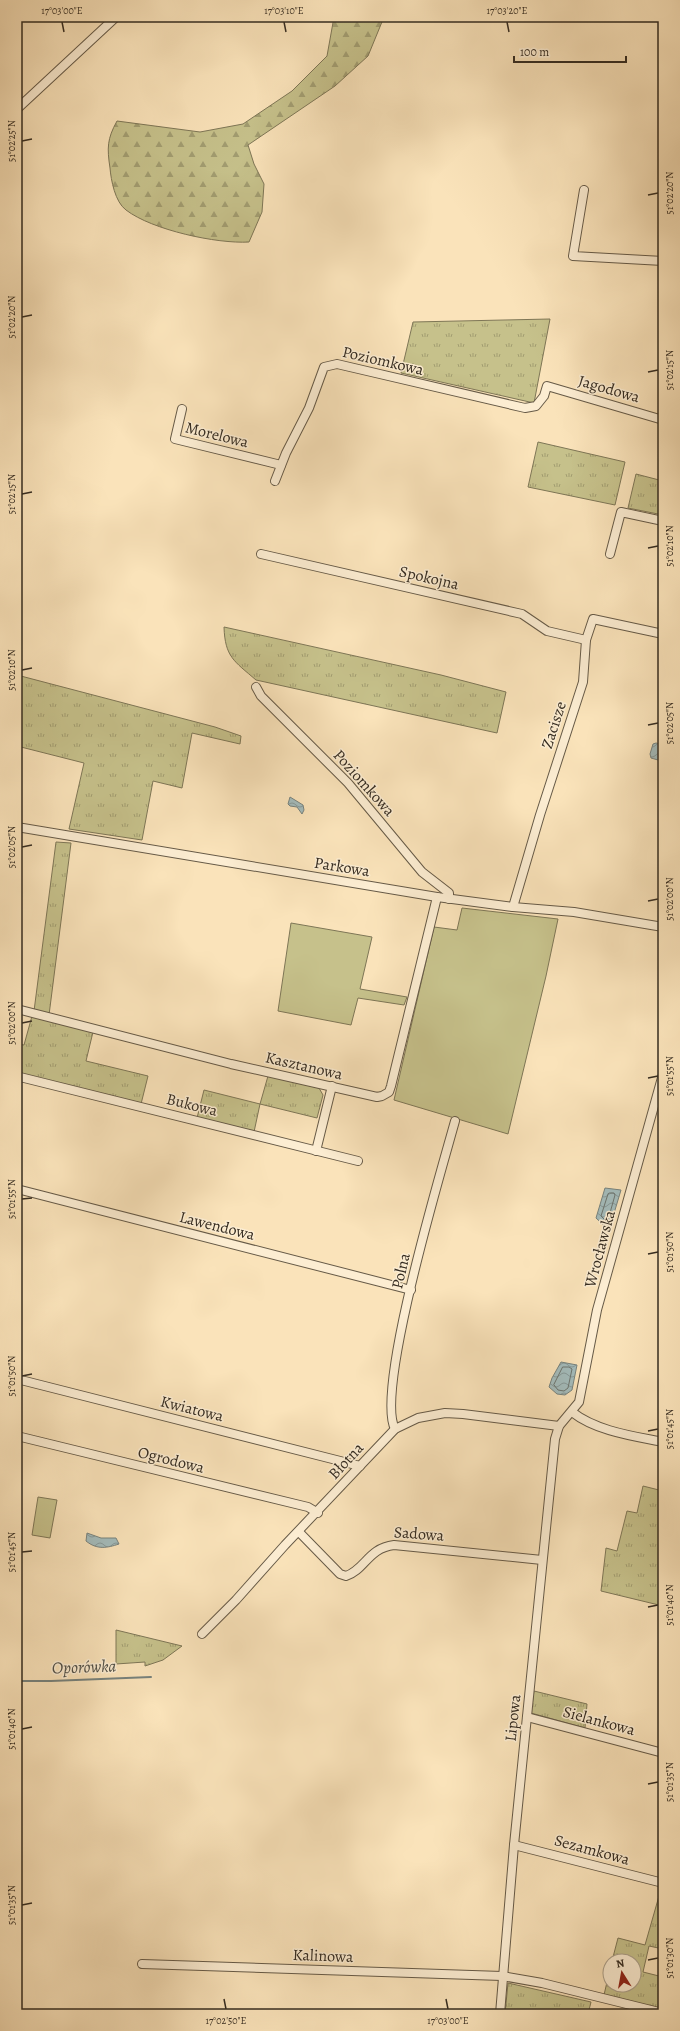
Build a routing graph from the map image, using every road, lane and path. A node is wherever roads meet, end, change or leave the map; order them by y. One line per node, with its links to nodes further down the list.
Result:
1 (116, 17): 2 (street)
2 (17, 109)
3 (584, 190): 4 (street)
4 (663, 261)
5 (547, 386): 7 (street, Jagodowa); 8 (street, Poziomkowa)
6 (182, 409): 8 (street, Morelowa)
7 (663, 420)
8 (281, 465): 9 (street, Poziomkowa)
9 (275, 481)
10 (663, 521): 12 (street)
11 (261, 554): 14 (street, Spokojna)
12 (610, 554)
13 (663, 634): 14 (street, Zacisze)
14 (586, 640): 19 (street, Zacisze)
15 (256, 687): 18 (street, Poziomkowa)
16 (17, 827): 17 (street, Parkowa)
17 (437, 897): 18 (street, Parkowa); 24 (street, Kasztanowa)
18 (449, 898): 19 (street, Parkowa)
19 (513, 907): 20 (street, Parkowa)
20 (663, 927)
21 (17, 1009): 24 (street, Kasztanowa)
22 (663, 1074): 31 (street, Wrocławska)
23 (20, 1077): 26 (street, Bukowa)
24 (332, 1086): 26 (street)
25 (454, 1121): 29 (street, Polna)
26 (316, 1151): 27 (street, Bukowa)
27 (358, 1161)
28 (17, 1189): 29 (street, Lawendowa)
29 (411, 1290): 33 (street, Polna)
30 (17, 1379): 36 (street, Kwiatowa)
31 (572, 1412): 32 (street, Wrocławska); 35 (street)
32 (559, 1426): 33 (street, Błotna); 39 (street, Lipowa)
33 (395, 1429): 36 (street, Błotna)
34 (17, 1436): 37 (street, Ogrodowa)
35 (663, 1442)
36 (360, 1466): 37 (street, Błotna)
37 (318, 1513): 38 (street, Błotna)
38 (299, 1532): 39 (street, Sadowa); 40 (street, Błotna)
39 (542, 1560): 41 (street, Lipowa)
40 (202, 1634)
41 (527, 1717): 42 (street, Sielankowa); 43 (street, Lipowa)
42 (663, 1753)
43 (514, 1845): 44 (street, Sezamkowa); 46 (street, Lipowa)
44 (663, 1883)
45 (142, 1964): 46 (street, Kalinowa)
46 (502, 1976): 47 (street, Kalinowa); 48 (street, Lipowa)
47 (663, 2013)
48 (500, 2014)

